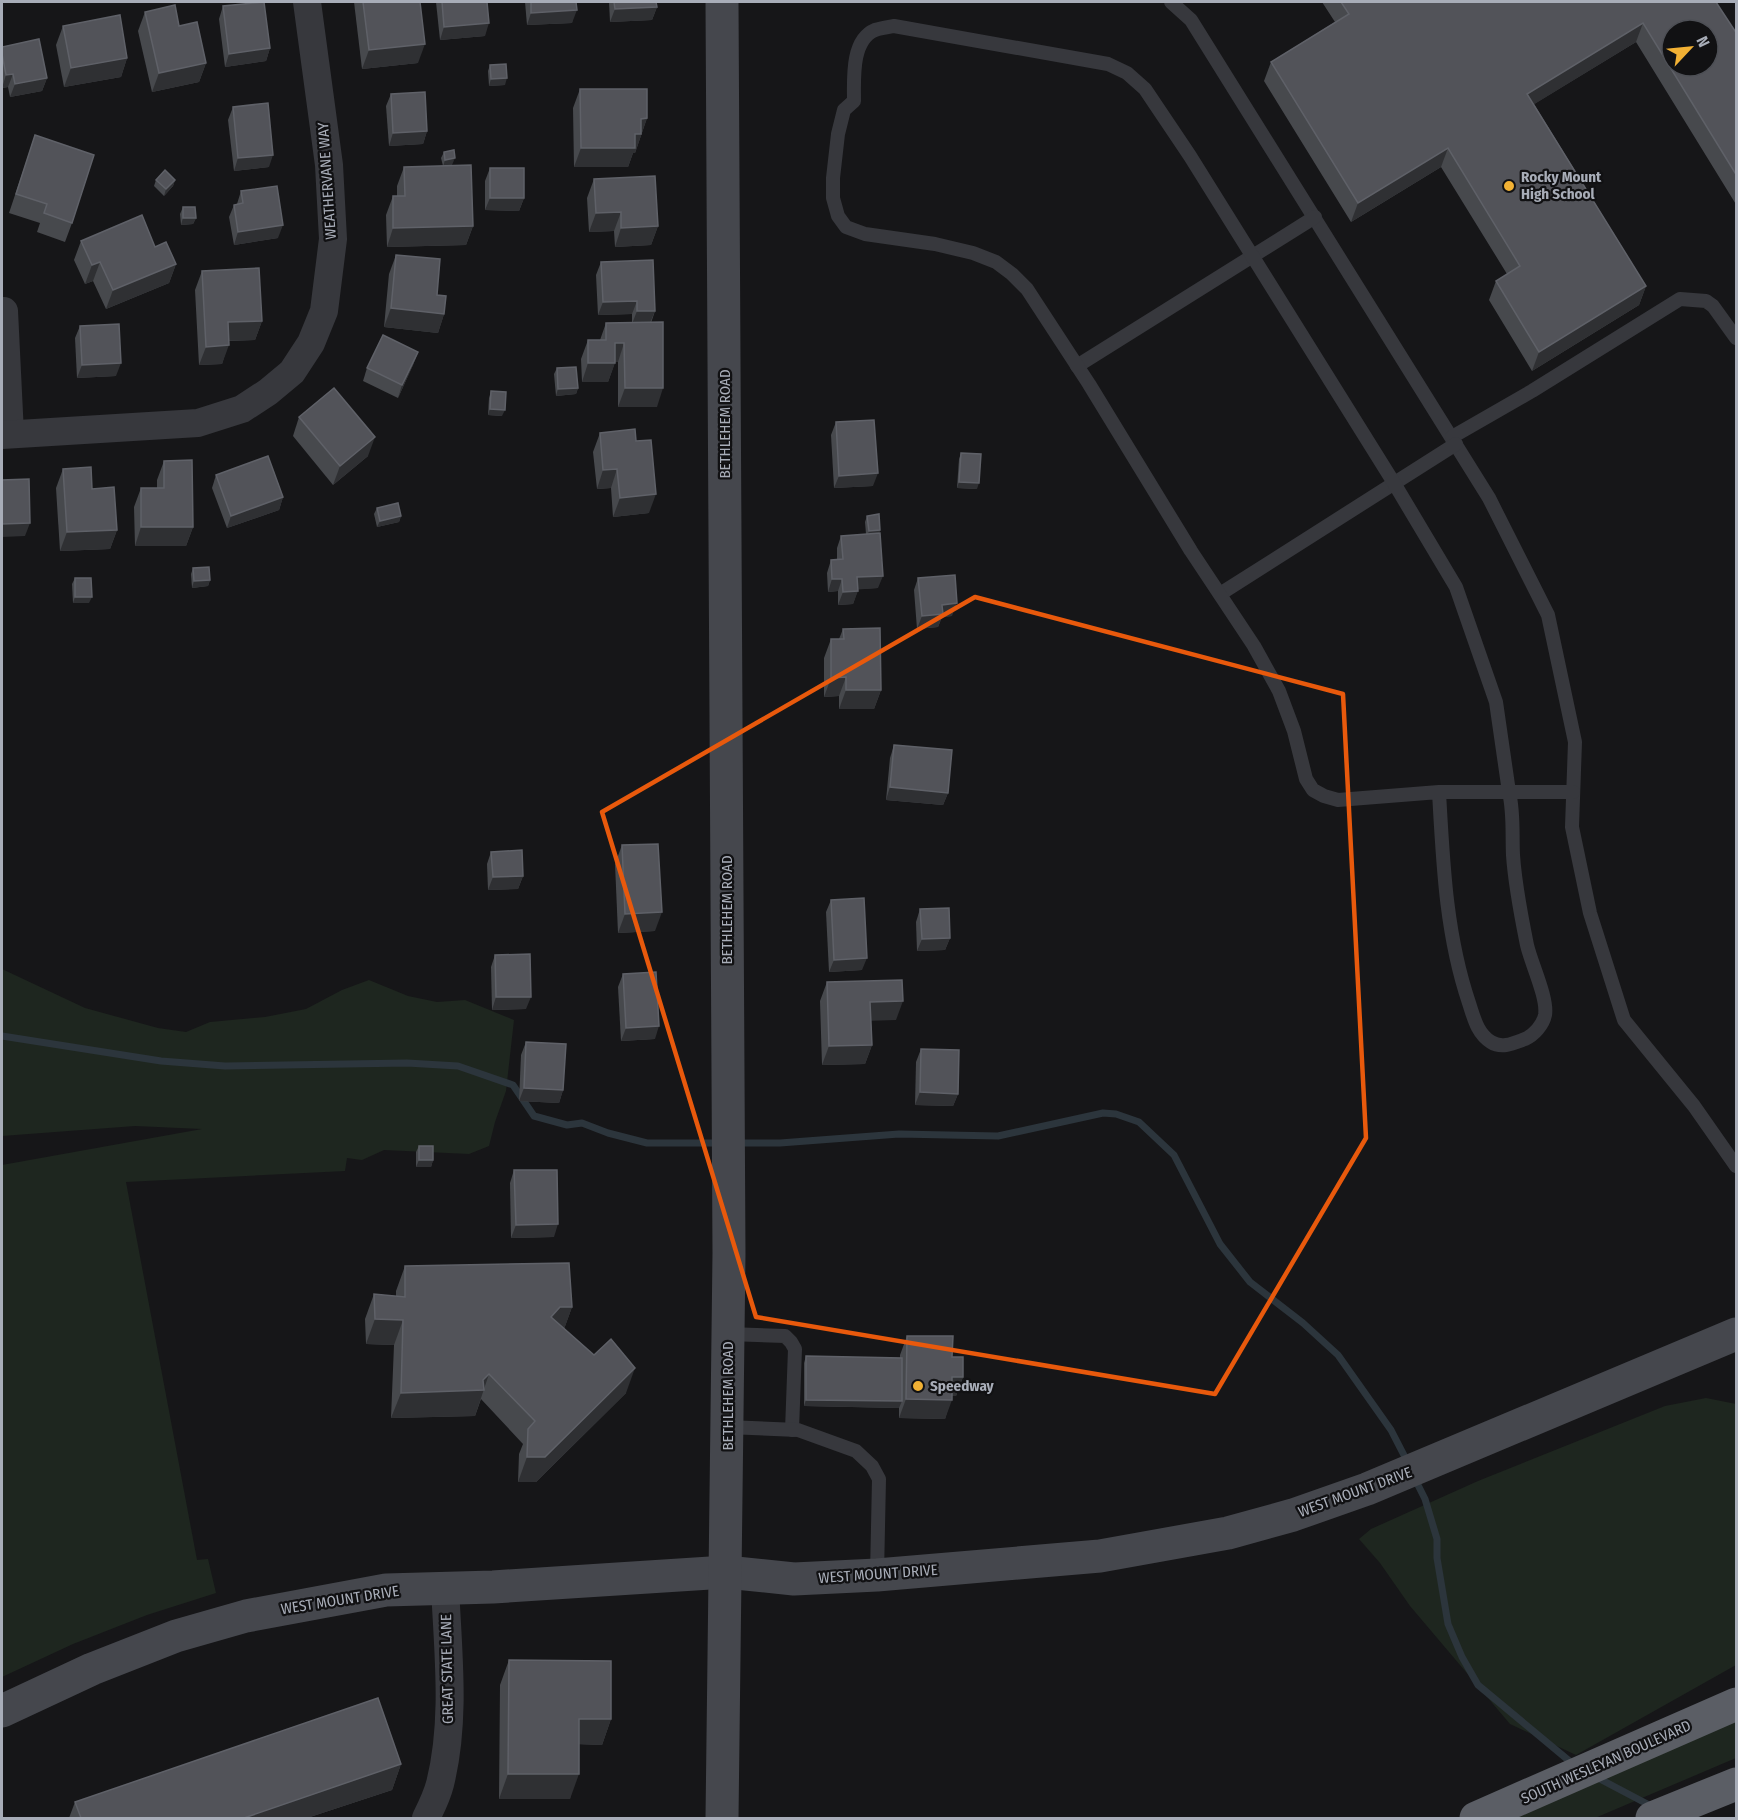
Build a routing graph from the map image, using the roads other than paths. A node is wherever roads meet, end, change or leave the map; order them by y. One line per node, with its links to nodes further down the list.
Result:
1 (307, 2): 9 (street, WEATHERVANE WAY)
2 (722, 2): 17 (main road, BETHLEHEM ROAD)
3 (1171, 2): 4 (lane)
4 (1315, 217): 5 (lane); 10 (lane)
5 (1252, 255): 8 (lane); 8 (lane); 11 (lane)
6 (4, 310): 9 (street)
7 (1737, 338): 10 (lane)
8 (1077, 366): 12 (lane)
9 (6, 434)
10 (1454, 441): 11 (lane); 15 (lane)
11 (1394, 483): 12 (lane); 14 (lane)
12 (1220, 594): 13 (lane)
13 (1438, 792): 14 (lane); 14 (lane)
14 (1509, 792): 15 (lane)
15 (1573, 792): 16 (lane)
16 (1737, 1166)
17 (728, 1334): 19 (main road, BETHLEHEM ROAD); 20 (lane)
18 (1737, 1335): 22 (main road, WEST MOUNT DRIVE)
19 (728, 1427): 20 (lane); 21 (main road, BETHLEHEM ROAD)
20 (792, 1430): 22 (lane)
21 (726, 1572): 22 (main road, WEST MOUNT DRIVE); 23 (main road, WEST MOUNT DRIVE); 28 (main road, BETHLEHEM ROAD)
22 (877, 1575)
23 (445, 1587): 25 (main road, WEST MOUNT DRIVE); 27 (street, GREAT STATE LANE)
24 (1737, 1704): 29 (highway, SOUTH WESLEYAN BOULEVARD)
25 (2, 1711)
26 (1737, 1784): 30 (highway)
27 (426, 1818)
28 (722, 1818)
29 (1476, 1818)
30 (1652, 1818)

